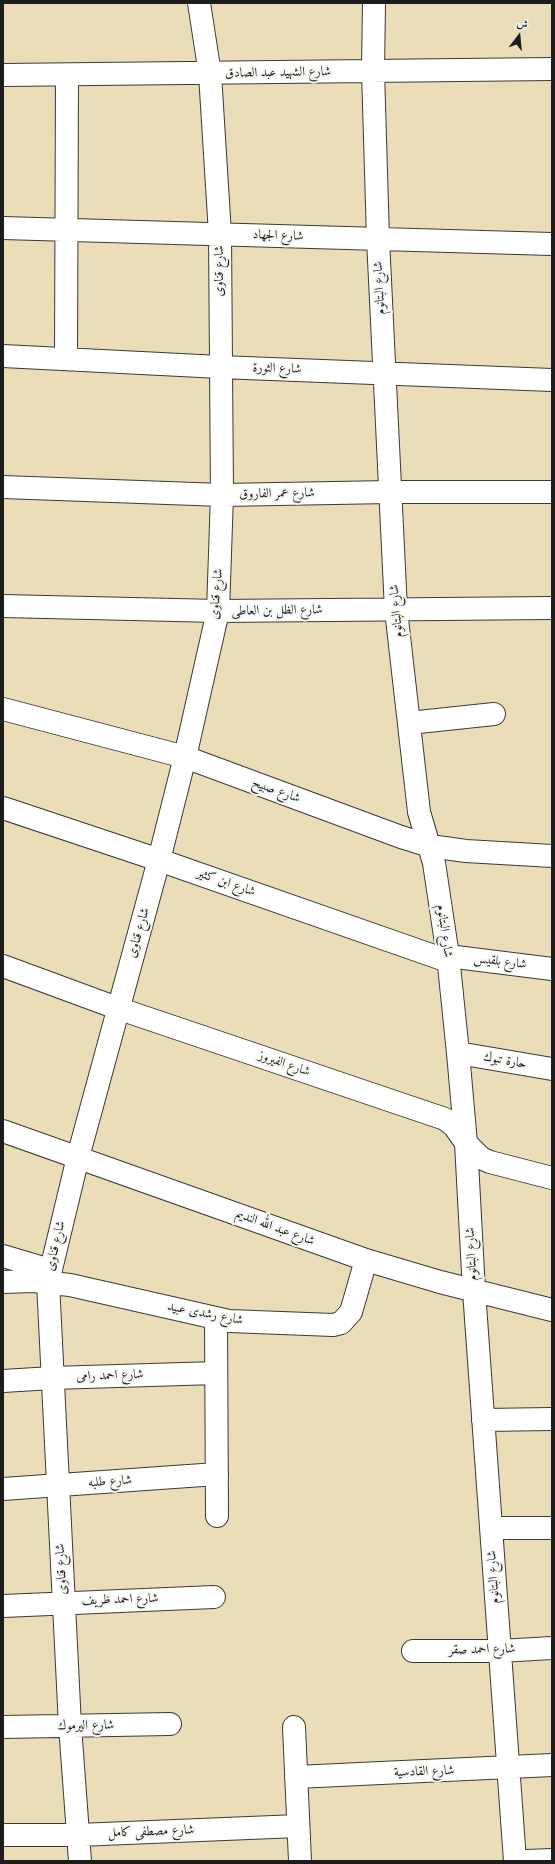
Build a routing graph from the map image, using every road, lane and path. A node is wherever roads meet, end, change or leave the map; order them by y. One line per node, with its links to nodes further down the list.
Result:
1 (199, 3): 5 (street, شارع قناوى)
2 (374, 3): 4 (street, شارع البتانوم)
3 (552, 69): 4 (street, شارع الشهيد عبد الصادق)
4 (373, 72): 5 (street, شارع الشهيد عبد الصادق); 11 (street, شارع البتانوم)
5 (210, 74): 7 (street, شارع الشهيد عبد الصادق); 10 (street, شارع قناوى)
6 (3, 75): 7 (street, شارع الشهيد عبد الصادق)
7 (67, 75): 9 (street)
8 (3, 228): 9 (street, شارع الجهاد)
9 (66, 230): 10 (street, شارع الجهاد); 14 (street)
10 (220, 234): 11 (street, شارع الجهاد); 15 (street, شارع قناوى)
11 (378, 239): 12 (street, شارع الجهاد); 16 (street, شارع البتانوم)
12 (552, 244)
13 (3, 356): 14 (street, شارع الثورة)
14 (66, 358): 15 (street, شارع الثورة)
15 (220, 367): 16 (street, شارع الثورة); 21 (street, شارع قناوى)
16 (384, 374): 17 (street, شارع الثورة); 19 (street, شارع البتانوم)
17 (552, 380)
18 (3, 487): 21 (street, شارع عمر الفاروق)
19 (390, 492): 20 (street, شارع عمر الفاروق); 21 (street, شارع عمر الفاروق); 24 (street, شارع البتانوم)
20 (552, 492)
21 (222, 495): 25 (street, شارع قناوى)
22 (3, 606): 25 (street, شارع الظل بن العاطى)
23 (552, 608): 24 (street, شارع الظل بن العاطى)
24 (396, 610): 25 (street, شارع الظل بن العاطى); 28 (street, شارع البتانوم)
25 (218, 611): 29 (street, شارع قناوى)
26 (3, 710): 29 (street, شارع صبيح)
27 (494, 714): 28 (street)
28 (410, 723): 31 (street, شارع البتانوم)
29 (185, 757): 31 (street, شارع صبيح); 33 (street, شارع قناوى)
30 (3, 808): 33 (street, شارع ابن كثير)
31 (430, 846): 32 (street, شارع صبيح); 34 (street, شارع البتانوم)
32 (552, 856)
33 (159, 860): 34 (street, شارع ابن كثير); 37 (street, شارع قناوى)
34 (448, 958): 36 (street, شارع بلقيس); 38 (street, شارع البتانوم)
35 (3, 966): 37 (street, شارع الفيروز)
36 (552, 969)
37 (117, 1008): 41 (street, شارع الفيروز); 42 (street, شارع قناوى)
38 (458, 1053): 39 (street, حارة تبوك); 41 (street, شارع البتانوم)
39 (552, 1069)
40 (3, 1131): 42 (street, شارع عبد الله النديم)
41 (466, 1143): 43 (street, شارع الفيروز); 48 (street, شارع البتانوم)
42 (78, 1157): 45 (street, شارع عبد الله النديم); 46 (street, شارع قناوى)
43 (552, 1178)
44 (3, 1256): 46 (street)
45 (366, 1260): 48 (street, شارع عبد الله النديم); 50 (street, شارع رشدى عبيد)
46 (49, 1276): 47 (street, شارع رشدى عبيد); 50 (street, شارع رشدى عبيد); 52 (street, شارع قناوى)
47 (3, 1282)
48 (474, 1291): 49 (street, شارع عبد الله النديم); 55 (street, شارع البتانوم)
49 (552, 1310)
50 (216, 1319): 51 (street)
51 (216, 1373): 52 (street, شارع احمد رامى); 56 (street)
52 (52, 1378): 53 (street, شارع احمد رامى); 57 (street, شارع قناوى)
53 (3, 1382)
54 (552, 1419): 55 (street)
55 (483, 1420): 60 (street, شارع البتانوم)
56 (217, 1474): 57 (street, شارع طلبه); 59 (street)
57 (57, 1486): 58 (street, شارع طلبه); 63 (street, شارع قناوى)
58 (3, 1489)
59 (217, 1516)
60 (491, 1528): 61 (street); 67 (street, شارع البتانوم)
61 (552, 1528)
62 (214, 1597): 63 (street, شارع احمد ظريف)
63 (64, 1603): 64 (street, شارع احمد ظريف); 69 (street, شارع قناوى)
64 (3, 1606)
65 (552, 1648): 67 (street, شارع احمد صقر)
66 (413, 1651): 67 (street, شارع احمد صقر)
67 (499, 1651): 73 (street, شارع البتانوم)
68 (170, 1724): 69 (street, شارع اليرموك)
69 (70, 1726): 70 (street, شارع اليرموك); 77 (street, شارع قناوى)
70 (3, 1727)
71 (294, 1727): 74 (street)
72 (552, 1765): 73 (street, شارع القادسية)
73 (508, 1768): 74 (street, شارع القادسية); 81 (street, شارع البتانوم)
74 (296, 1777): 75 (street)
75 (298, 1826): 77 (street, شارع مصطفى كامل); 80 (street)
76 (3, 1835): 77 (street, شارع مصطفى كامل)
77 (78, 1835): 79 (street, شارع قناوى)
78 (552, 1860): 82 (street)
79 (80, 1861)
80 (300, 1861)
81 (515, 1861)
82 (526, 1861)

